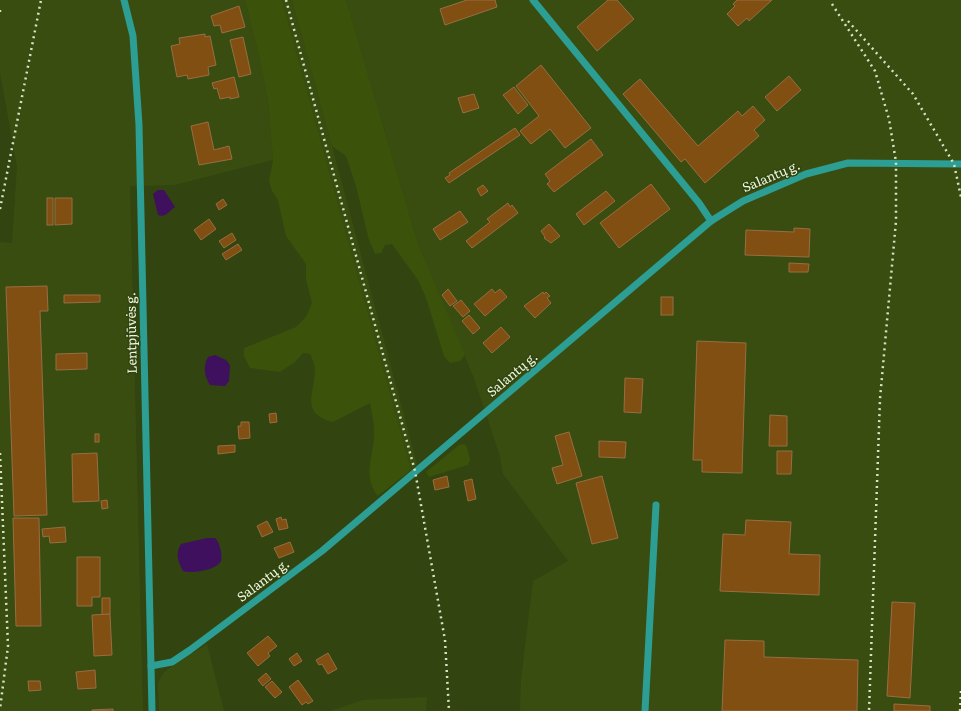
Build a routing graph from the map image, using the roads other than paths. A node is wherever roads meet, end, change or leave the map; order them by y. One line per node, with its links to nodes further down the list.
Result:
1 (124, 0): 6 (street, Lentpjūvės g.)
2 (533, 0): 4 (street)
3 (961, 164): 4 (street, Salantų g.)
4 (710, 221): 6 (street, Salantų g.)
5 (656, 505): 8 (street)
6 (150, 666): 7 (street)
7 (152, 711)
8 (645, 711)

